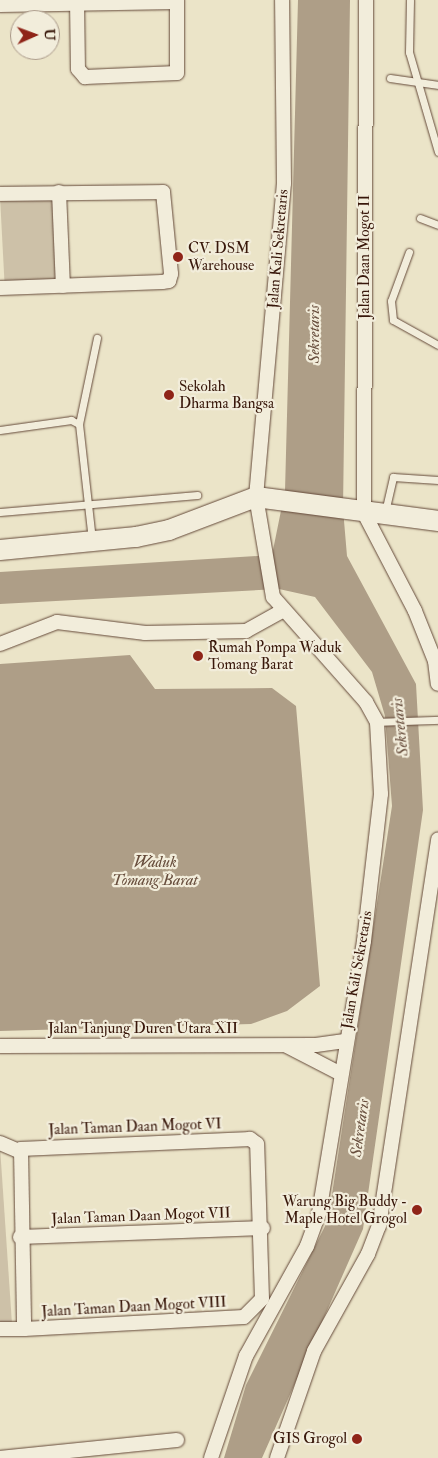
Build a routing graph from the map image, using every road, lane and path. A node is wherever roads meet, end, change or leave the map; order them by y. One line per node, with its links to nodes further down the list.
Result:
1 (282, 0): 24 (street, Jalan Kali Sekretaris)
2 (366, 0): 27 (street, Jalan Daan Mogot II)
3 (410, 0): 8 (lane)
4 (77, 1): 5 (street); 5 (street); 6 (street)
5 (177, 1)
6 (0, 5)
7 (390, 78): 8 (lane)
8 (419, 79): 9 (lane); 10 (lane)
9 (438, 85)
10 (438, 152)
11 (60, 192): 12 (street); 16 (street); 16 (street)
12 (0, 194)
13 (420, 218): 14 (lane)
14 (438, 225)
15 (409, 252): 19 (lane)
16 (63, 286): 17 (street)
17 (0, 288)
18 (97, 338): 20 (lane)
19 (438, 345)
20 (79, 424): 21 (lane); 25 (lane)
21 (0, 430)
22 (438, 480): 28 (lane)
23 (197, 495): 25 (lane)
24 (262, 498): 27 (street); 30 (street); 32 (street, Jalan Kali Sekretaris)
25 (87, 506): 26 (lane); 30 (lane)
26 (0, 512)
27 (358, 512): 28 (street); 34 (street)
28 (384, 515): 29 (street)
29 (438, 521)
30 (92, 541): 31 (street)
31 (0, 550)
32 (282, 610): 33 (street); 36 (street, Jalan Kali Sekretaris)
33 (0, 644)
34 (438, 684)
35 (438, 720): 36 (lane)
36 (379, 722): 38 (street, Jalan Kali Sekretaris)
37 (438, 839): 51 (street)
38 (345, 1041): 40 (street, Jalan Tanjung Duren Utara XII); 41 (street, Jalan Kali Sekretaris)
39 (0, 1046): 40 (street, Jalan Tanjung Duren Utara XII)
40 (286, 1046): 41 (street, Jalan Tanjung Duren Utara XII)
41 (340, 1073): 50 (street, Jalan Kali Sekretaris)
42 (0, 1143): 43 (street)
43 (20, 1150): 44 (street, Jalan Taman Daan Mogot VI); 45 (street)
44 (263, 1228): 45 (street, Jalan Taman Daan Mogot VII); 46 (street, Jalan Taman Daan Mogot VIII)
45 (20, 1237): 46 (street)
46 (24, 1328): 47 (street, Jalan Taman Daan Mogot VIII)
47 (0, 1329)
48 (177, 1440): 49 (street)
49 (0, 1458)
50 (211, 1458)
51 (277, 1458)

